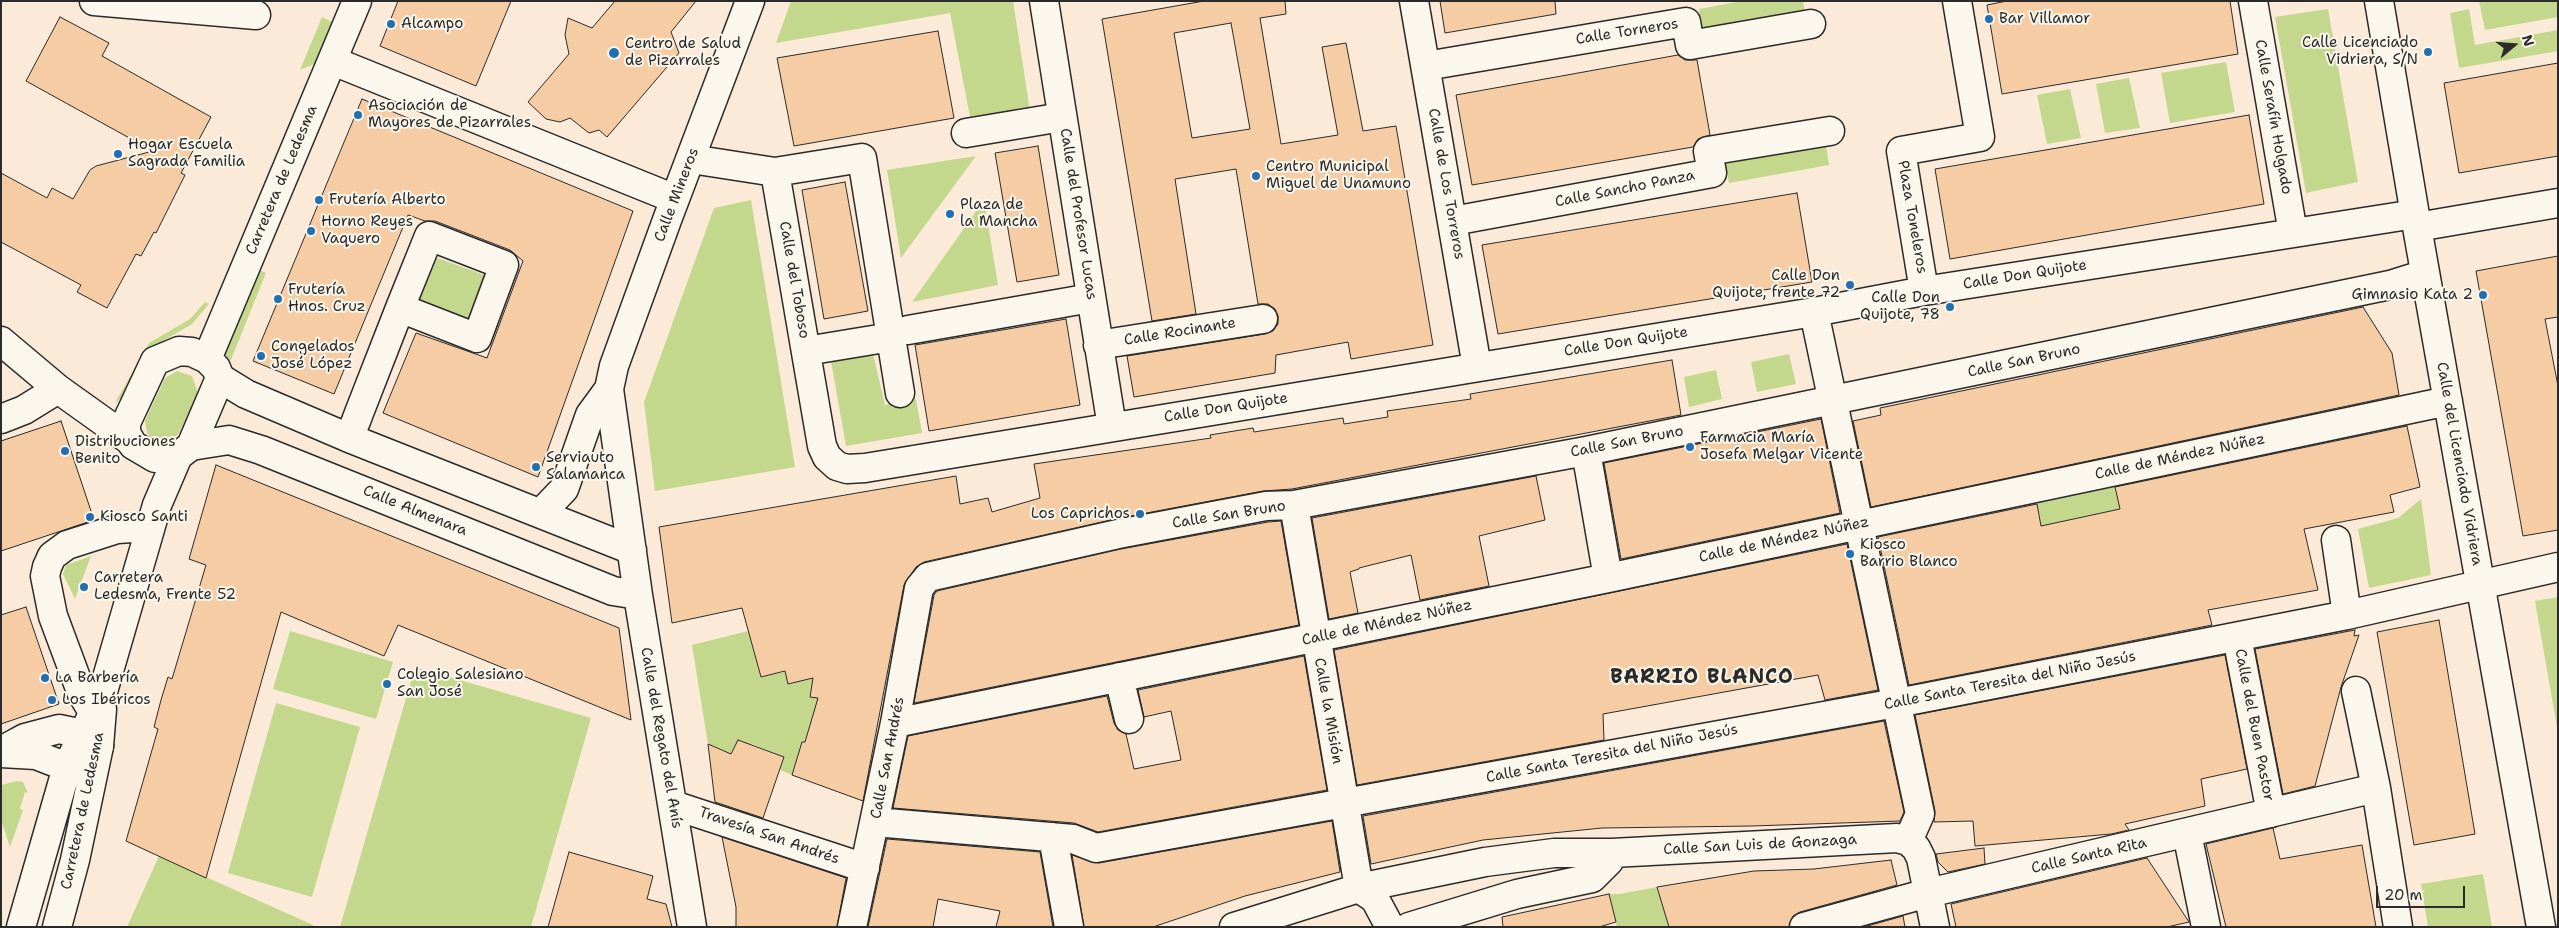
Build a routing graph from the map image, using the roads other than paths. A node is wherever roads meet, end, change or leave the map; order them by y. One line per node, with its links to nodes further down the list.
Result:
1 (94, 1): 9 (main road)
2 (357, 1): 12 (main road, Carretera de Ledesma)
3 (750, 1): 17 (main road, Calle Mineros)
4 (1044, 1): 14 (main road, Calle del Profesor Lucas)
5 (1414, 1): 13 (main road, Calle de Los Torreros)
6 (1957, 1): 25 (main road, Plaza Toneleros)
7 (2253, 1): 23 (main road, Calle Serafín Holgado)
8 (2380, 1): 21 (main road, Calle del Licenciado Vidriera)
9 (156, 4): 10 (main road)
10 (247, 10)
11 (1811, 24): 13 (main road, Calle Torneros)
12 (333, 60): 19 (main road); 35 (main road, Carretera de Ledesma)
13 (1426, 66): 22 (main road, Calle de Los Torreros)
14 (1062, 117): 16 (main road); 26 (main road, Calle del Profesor Lucas)
15 (1830, 131): 22 (main road, Calle Sancho Panza)
16 (966, 133)
17 (691, 159): 18 (main road); 19 (main road, Calle Mineros)
18 (775, 172): 30 (main road); 33 (main road, Calle del Toboso)
19 (675, 199): 37 (main road, Calle Mineros)
20 (2558, 203): 21 (main road, Calle Don Quijote)
21 (2416, 220): 23 (main road, Calle Don Quijote); 24 (main road, Calle del Licenciado Vidriera)
22 (1453, 221): 34 (main road, Calle de Los Torreros)
23 (2293, 233): 25 (main road, Calle Don Quijote)
24 (2425, 274): 39 (main road, Calle San Bruno); 40 (main road, Calle del Licenciado Vidriera)
25 (1924, 291): 28 (main road, Calle Don Quijote)
26 (1091, 298): 30 (main road); 32 (main road, Calle del Profesor Lucas)
27 (400, 308): 44 (main road)
28 (1814, 312): 34 (main road, Calle Don Quijote); 39 (main road)
29 (1263, 319): 32 (main road, Calle Rocinante)
30 (900, 334): 33 (main road); 38 (main road)
31 (1, 340): 36 (main road)
32 (1098, 345): 43 (main road, Calle del Profesor Lucas)
33 (806, 351): 47 (main road, Calle del Toboso)
34 (1477, 367): 43 (main road, Calle Don Quijote)
35 (213, 369): 42 (main road); 44 (main road); 46 (main road, Carretera de Ledesma)
36 (58, 389): 41 (main road); 42 (main road)
37 (609, 389): 49 (main road, Calle Mineros); 53 (main road, Calle Mineros)
38 (900, 393)
39 (1833, 400): 45 (main road, Calle San Bruno); 51 (main road)
40 (2448, 401): 51 (main road, Calle de Méndez Núñez); 58 (main road, Calle del Licenciado Vidriera)
41 (1, 420)
42 (129, 427): 46 (main road)
43 (1112, 427): 47 (main road, Calle Don Quijote)
44 (349, 438): 49 (main road)
45 (1586, 451): 48 (main road, Calle San Bruno); 57 (main road)
46 (175, 453): 50 (main road, Carretera de Ledesma); 60 (main road, Calle Almenara)
47 (837, 466)
48 (1294, 505): 59 (main road, Calle San Bruno); 62 (main road, Calle la Misión)
49 (541, 513): 53 (main road)
50 (154, 516): 54 (main road); 68 (main road, Carretera de Ledesma)
51 (1860, 523): 57 (main road, Calle de Méndez Núñez); 66 (main road)
52 (2336, 540): 61 (main road)
53 (632, 550): 60 (main road, Calle del Regato del Anís)
54 (47, 567): 56 (main road); 68 (main road)
55 (2558, 567): 58 (main road, Calle Santa Teresita del Niño Jesús)
56 (21, 576)
57 (1608, 578): 62 (main road, Calle de Méndez Núñez)
58 (2481, 584): 61 (main road, Calle Santa Teresita del Niño Jesús); 96 (main road, Calle del Licenciado Vidriera)
59 (920, 588): 69 (main road, Calle San Andrés)
60 (638, 595): 74 (main road, Calle del Regato del Anís)
61 (2347, 615): 63 (main road, Calle Santa Teresita del Niño Jesús)
62 (1315, 637): 64 (main road, Calle de Méndez Núñez); 73 (main road, Calle la Misión)
63 (2237, 637): 66 (main road, Calle Santa Teresita del Niño Jesús); 75 (main road, Calle del Buen Pastor)
64 (1119, 677): 67 (main road); 69 (main road, Calle de Méndez Núñez)
65 (2356, 691): 72 (main road)
66 (1896, 703): 73 (main road, Calle Santa Teresita del Niño Jesús); 79 (main road)
67 (1129, 719)
68 (95, 722): 70 (main road); 71 (main road, Carretera de Ledesma); 85 (main road, Carretera de Ledesma)
69 (896, 723): 76 (main road, Calle San Andrés)
70 (1, 752): 71 (main road)
71 (67, 767): 84 (main road, Carretera de Ledesma)
72 (2376, 788): 75 (main road, Calle Santa Rita); 95 (main road)
73 (1344, 804): 78 (main road, Calle Santa Teresita del Niño Jesús); 82 (main road, Calle la Misión)
74 (673, 805): 81 (main road, Travesía San Andrés); 86 (main road, Calle del Regato del Anís)
75 (2271, 813): 77 (main road, Calle Santa Rita)
76 (875, 822): 78 (main road, Calle Santa Teresita del Niño Jesús); 81 (main road, Calle San Andrés)
77 (2187, 833): 83 (main road, Calle Santa Rita); 94 (main road)
78 (1053, 837): 88 (main road)
79 (1908, 841): 80 (main road, Calle San Luis de Gonzaga); 83 (main road)
80 (1612, 853): 82 (main road, Calle San Luis de Gonzaga); 91 (main road)
81 (865, 868): 87 (main road, Calle San Andrés)
82 (1359, 888): 89 (main road, Calle San Luis de Gonzaga); 90 (main road)
83 (1928, 894): 92 (main road, Calle Santa Rita); 93 (main road)
84 (20, 927)
85 (57, 927)
86 (692, 927)
87 (852, 927)
88 (1069, 927)
89 (1234, 927)
90 (1390, 927)
91 (1409, 927)
92 (1804, 927)
93 (1936, 927)
94 (2206, 927)
95 (2398, 927)
96 (2541, 927)

